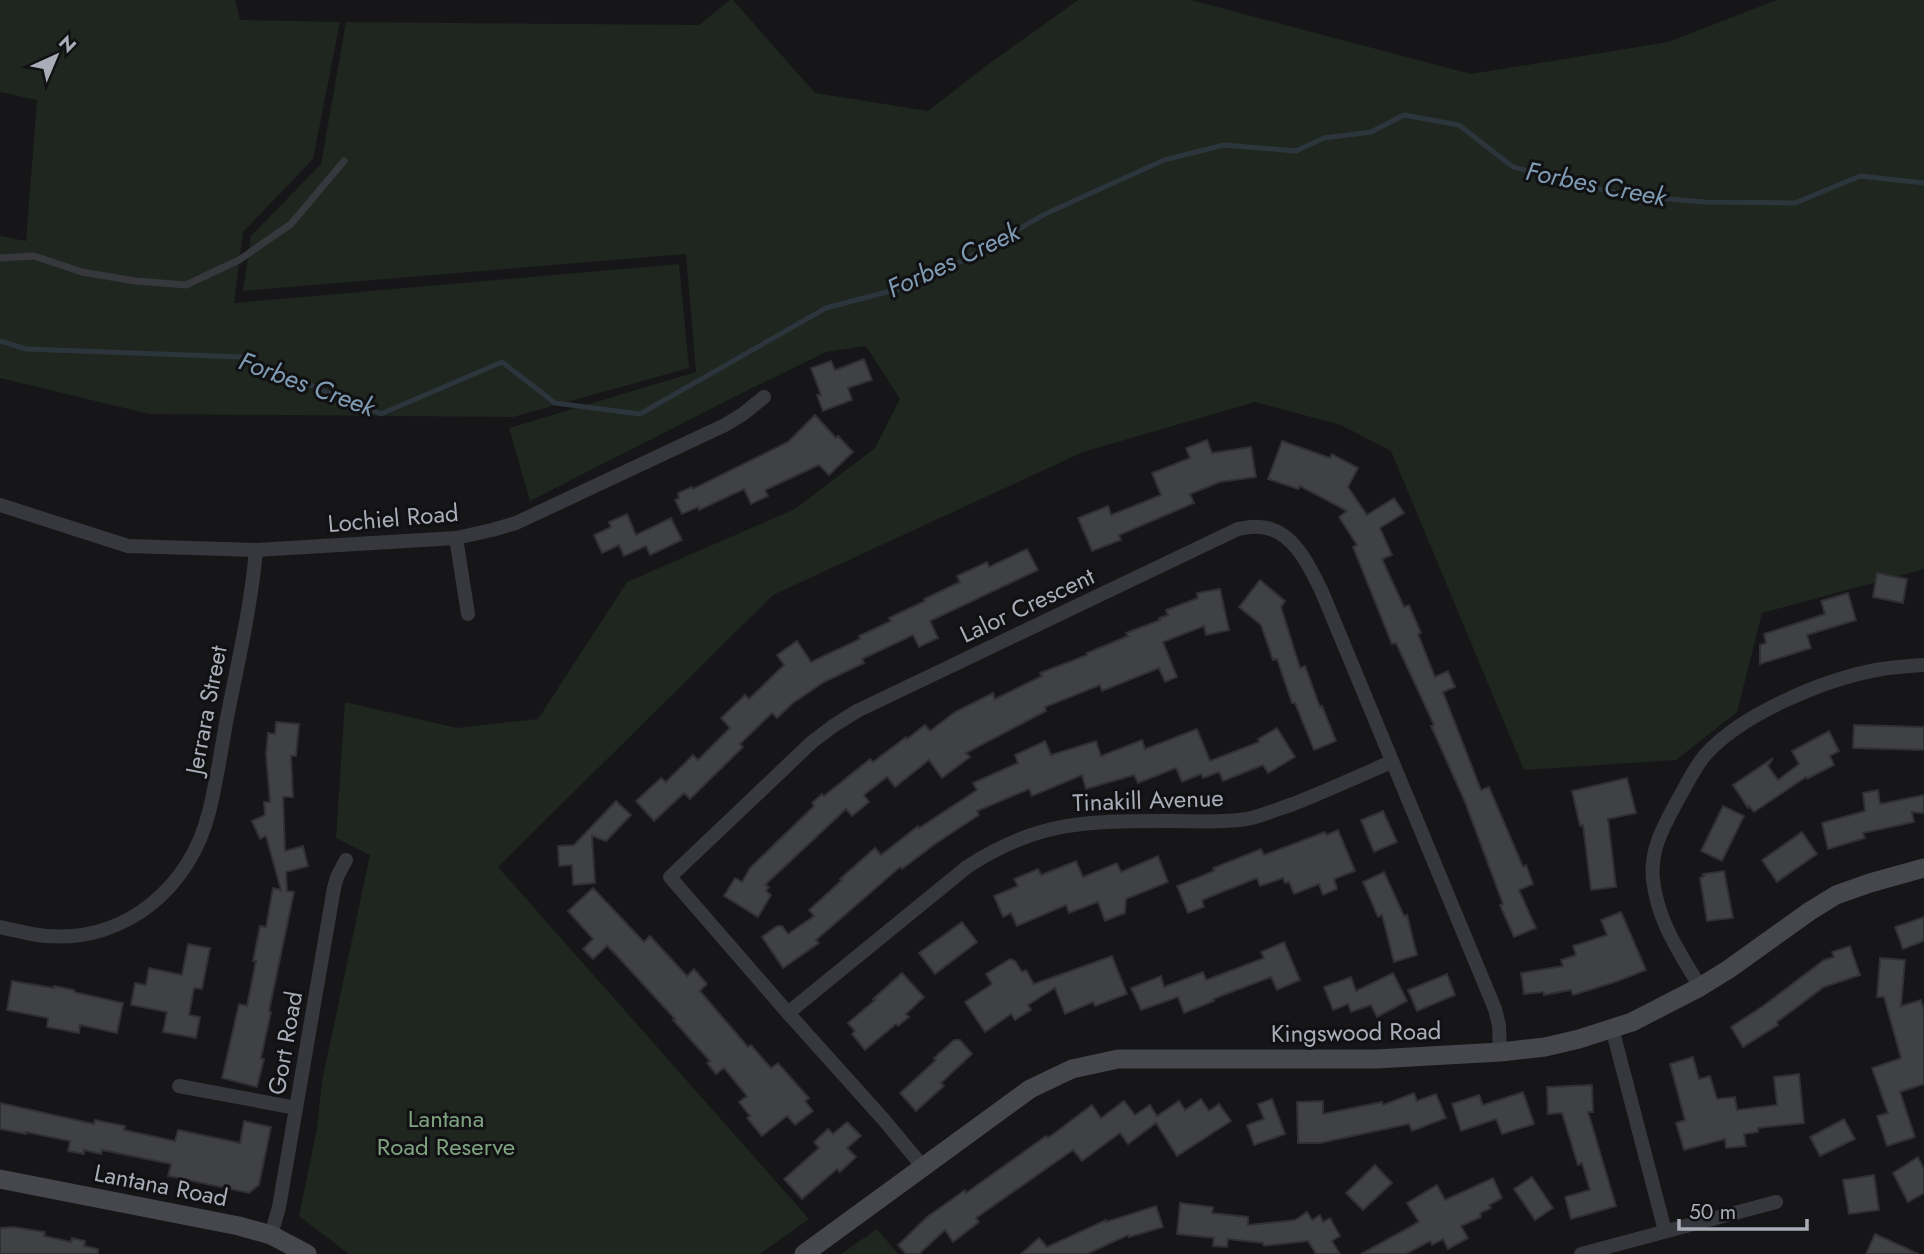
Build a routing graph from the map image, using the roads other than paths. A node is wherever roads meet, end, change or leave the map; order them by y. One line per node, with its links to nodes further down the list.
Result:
1 (344, 161): 2 (lane)
2 (0, 258)
3 (764, 397): 5 (street, Lochiel Road)
4 (0, 505): 6 (street, Lochiel Road)
5 (456, 538): 6 (street, Lochiel Road); 7 (street)
6 (256, 551): 12 (street, Jerrara Street)
7 (468, 614)
8 (1924, 665): 13 (street)
9 (1391, 762): 14 (street, Tinakill Avenue); 14 (street, Lalor Crescent); 16 (street, Lalor Crescent)
10 (346, 860): 18 (street, Gort Road)
11 (1924, 868): 13 (street, Kingswood Road)
12 (0, 927)
13 (1700, 986): 15 (street, Kingswood Road)
14 (788, 1013): 19 (street, Lalor Crescent)
15 (1612, 1028): 16 (street, Kingswood Road); 22 (street)
16 (1500, 1052): 19 (street, Kingswood Road)
17 (178, 1086): 18 (street)
18 (296, 1108): 23 (street, Gort Road)
19 (923, 1167): 25 (street, Kingswood Road)
20 (0, 1179): 23 (street, Lantana Road)
21 (1776, 1202): 22 (street)
22 (1665, 1231): 26 (street)
23 (271, 1235): 24 (street, Lantana Road)
24 (307, 1254)
25 (804, 1254)
26 (1581, 1254)

